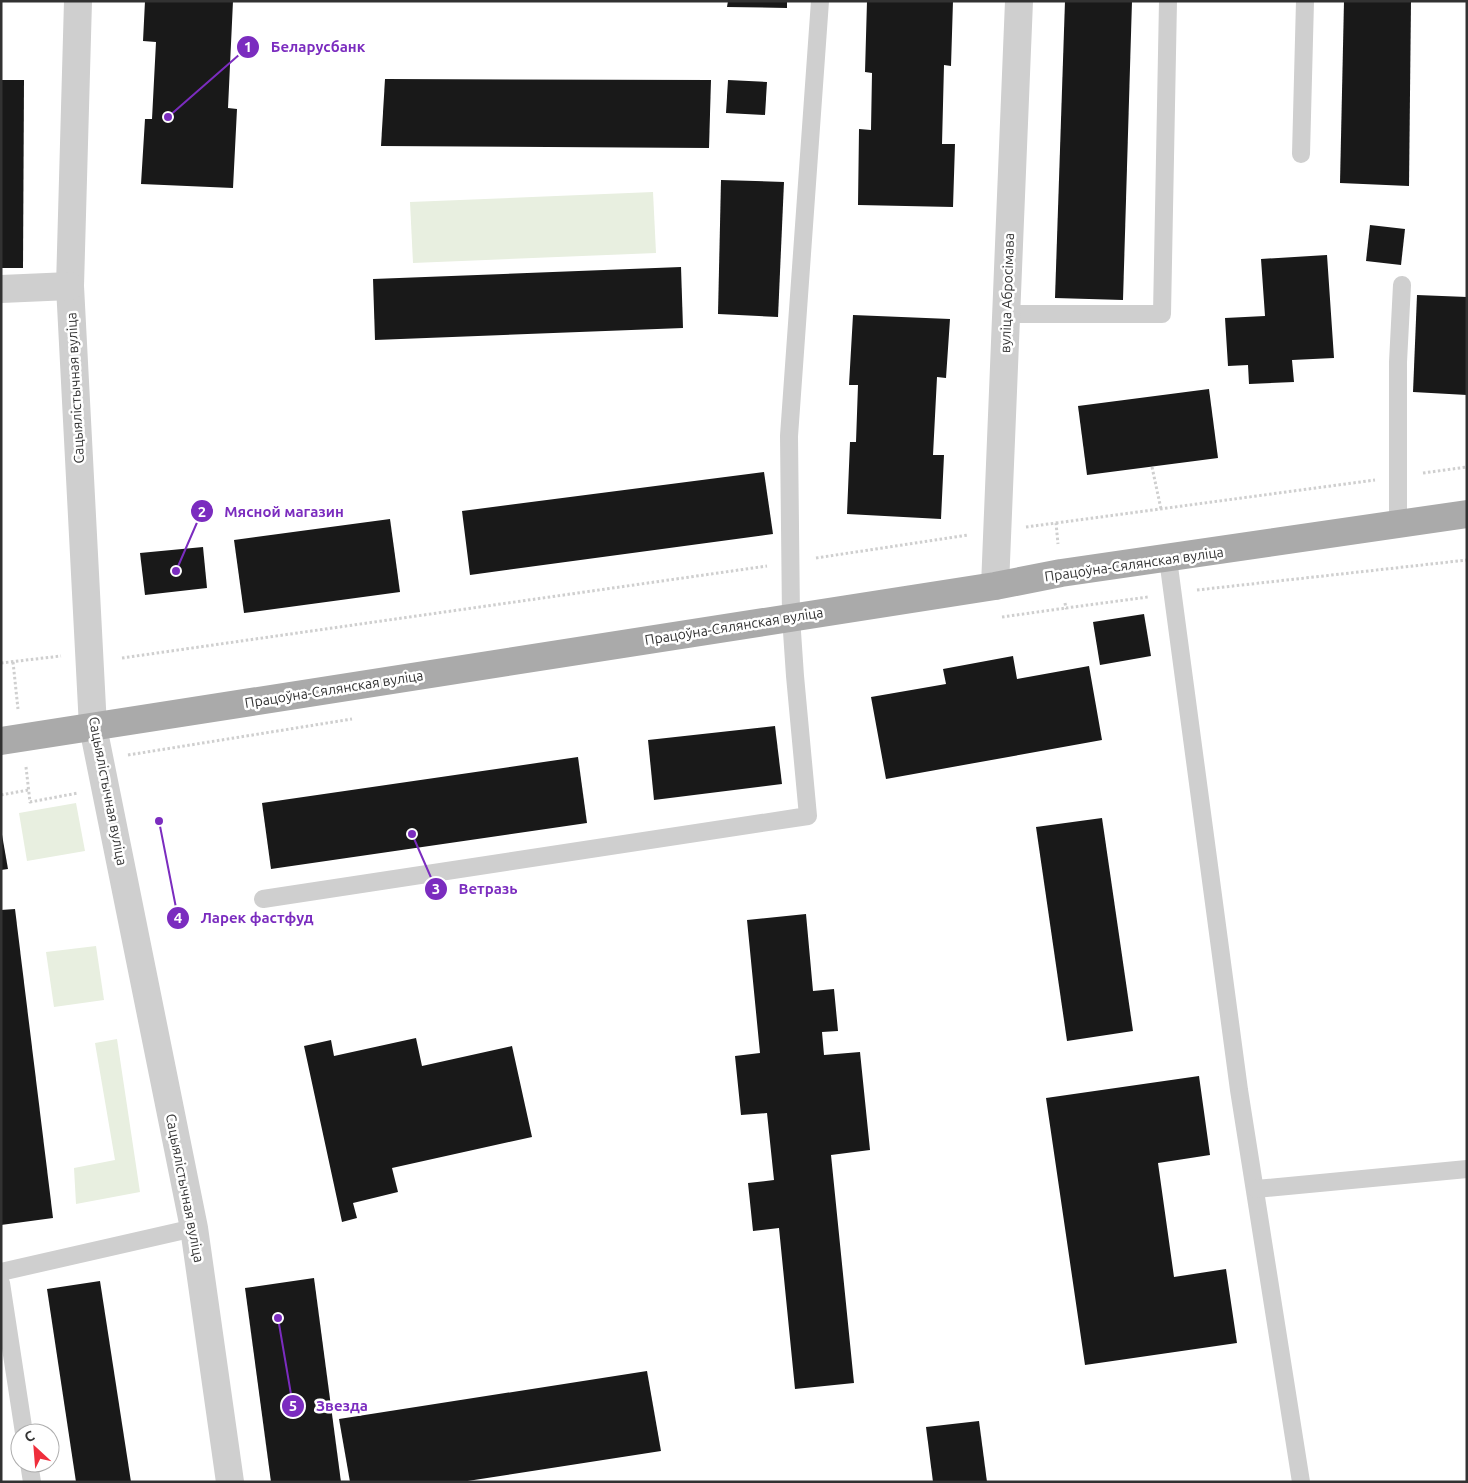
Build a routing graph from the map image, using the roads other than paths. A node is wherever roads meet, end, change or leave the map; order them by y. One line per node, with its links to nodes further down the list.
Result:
1 (78, 1): 8 (street, Сацыялістычная вуліца)
2 (820, 1): 15 (lane)
3 (1019, 1): 10 (street, вуліца Абросімава)
4 (1168, 1): 10 (lane)
5 (1305, 1): 6 (lane)
6 (1301, 154)
7 (1402, 285): 12 (lane)
8 (70, 286): 9 (street); 16 (street, Сацыялістычная вуліца)
9 (1, 289)
10 (1006, 314): 14 (street, вуліца Абросімава)
11 (1467, 514): 12 (main road, Працоўна-Сялянская вуліца)
12 (1398, 524): 13 (main road, Працоўна-Сялянская вуліца)
13 (1168, 559): 14 (main road, Працоўна-Сялянская вуліца); 20 (lane)
14 (996, 586): 15 (main road, Працоўна-Сялянская вуліца)
15 (791, 617): 16 (main road, Працоўна-Сялянская вуліца); 18 (lane)
16 (93, 726): 17 (main road, Працоўна-Сялянская вуліца); 21 (street, Сацыялістычная вуліца)
17 (1, 741)
18 (263, 899)
19 (1467, 1168): 20 (lane)
20 (1256, 1189): 26 (lane)
21 (194, 1228): 22 (lane); 25 (street, Сацыялістычная вуліца)
22 (1, 1272)
23 (1, 1283): 24 (lane)
24 (22, 1423)
25 (230, 1482)
26 (1301, 1482)

